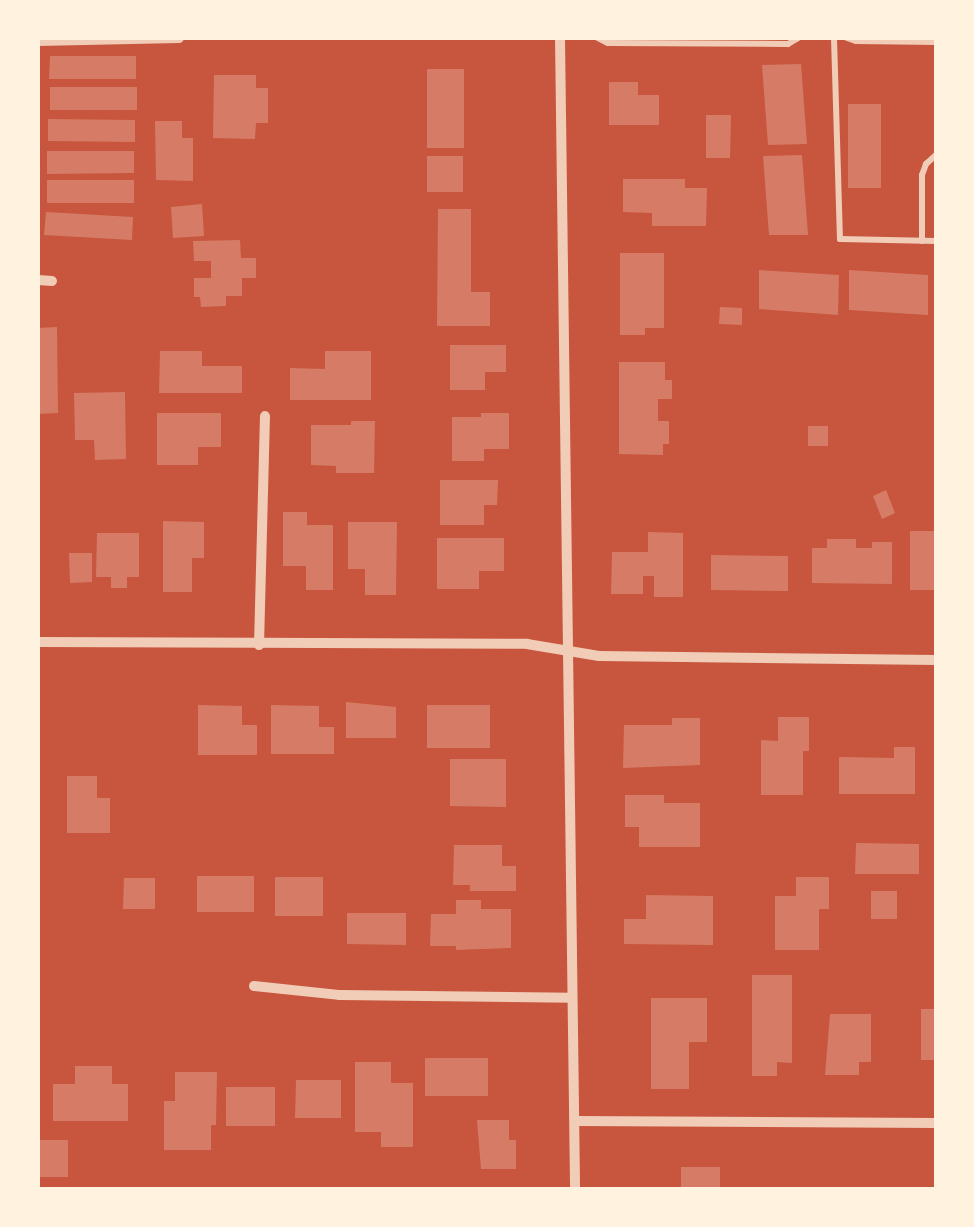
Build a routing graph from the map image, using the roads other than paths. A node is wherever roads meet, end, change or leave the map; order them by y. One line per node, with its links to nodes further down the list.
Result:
1 (179, 38): 7 (street)
2 (560, 38): 17 (street)
3 (598, 38): 4 (lane)
4 (798, 38)
5 (834, 38): 10 (lane)
6 (848, 38): 8 (lane)
7 (38, 41)
8 (936, 42)
9 (936, 155): 10 (lane)
10 (922, 241): 11 (lane)
11 (936, 241)
12 (38, 280): 13 (street)
13 (52, 281)
14 (265, 416): 16 (street)
15 (38, 642): 16 (street)
16 (259, 644): 17 (street)
17 (568, 650): 18 (street); 20 (street)
18 (936, 660)
19 (254, 986): 20 (street)
20 (572, 998): 21 (street)
21 (575, 1122): 22 (street); 23 (street)
22 (936, 1123)
23 (576, 1190)

